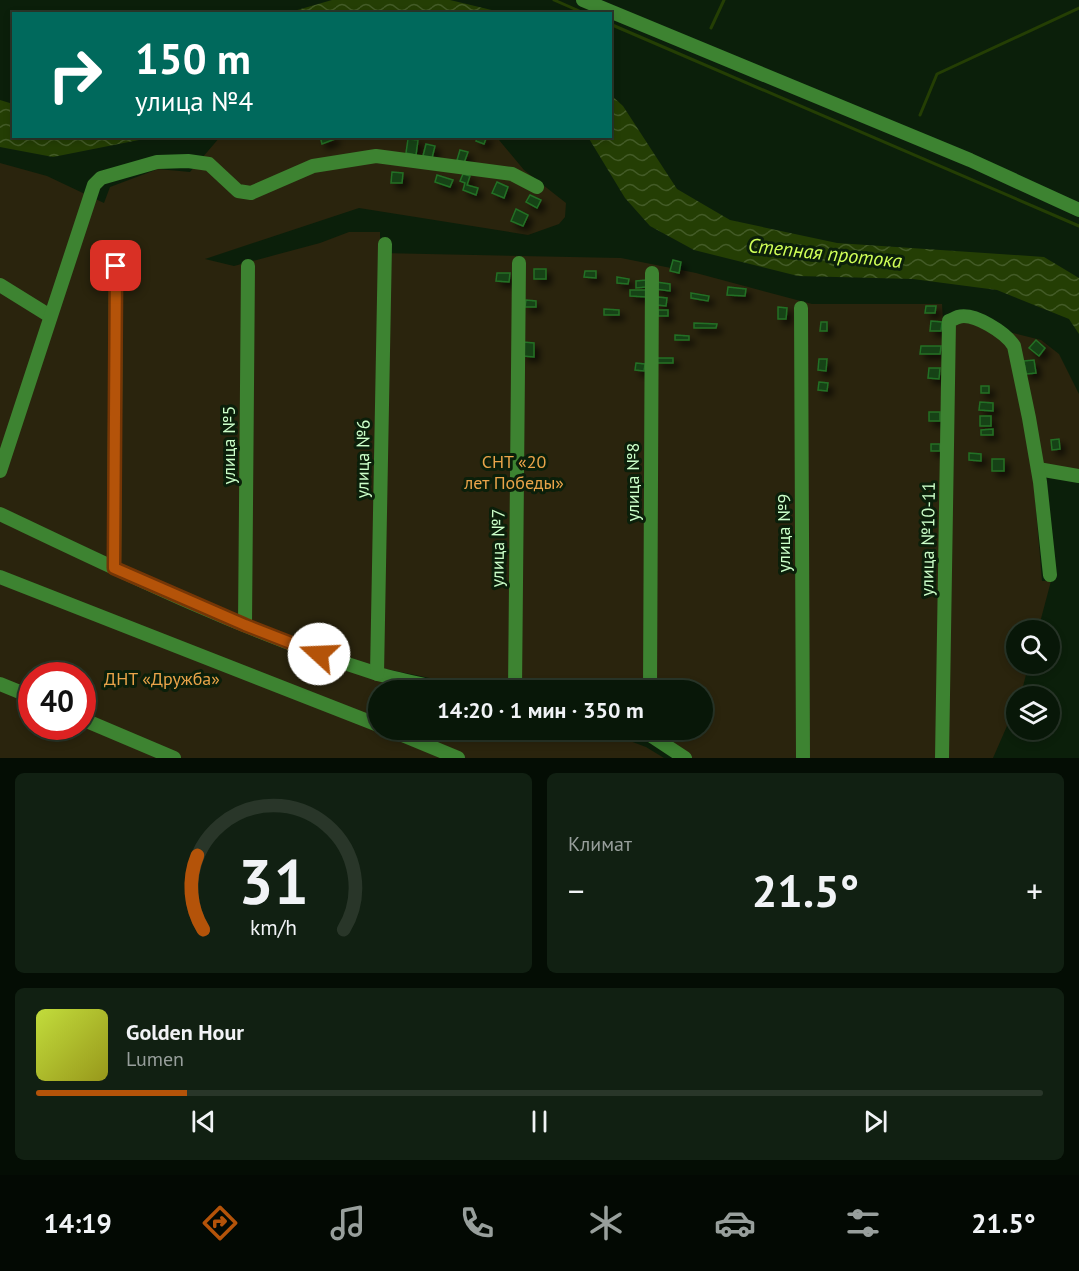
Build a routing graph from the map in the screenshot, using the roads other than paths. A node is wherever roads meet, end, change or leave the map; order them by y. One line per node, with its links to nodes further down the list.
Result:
1 (583, 0): 3 (street)
2 (537, 187): 11 (street)
3 (1079, 210)
4 (384, 244): 21 (street, улица №6)
5 (519, 263): 23 (street, улица №7)
6 (116, 266): 17 (street)
7 (248, 266): 20 (street, улица №5)
8 (652, 273): 24 (street, улица №8)
9 (0, 285): 11 (street)
10 (801, 308): 34 (street, улица №9)
11 (50, 316): 12 (street)
12 (5, 440): 14 (street)
13 (1038, 469): 15 (street); 18 (street); 35 (street, улица №10-11)
14 (0, 471)
15 (1079, 476)
16 (0, 514): 17 (street)
17 (114, 568): 20 (street)
18 (1050, 575)
19 (0, 577): 27 (street)
20 (245, 625): 21 (street)
21 (377, 674): 22 (street)
22 (403, 680)
23 (515, 680)
24 (650, 680)
25 (0, 684): 26 (street)
26 (18, 691)
27 (368, 721)
28 (96, 725): 31 (street)
29 (415, 740): 32 (street)
30 (661, 740): 33 (street)
31 (174, 758)
32 (458, 758)
33 (685, 758)
34 (803, 758)
35 (942, 758)

